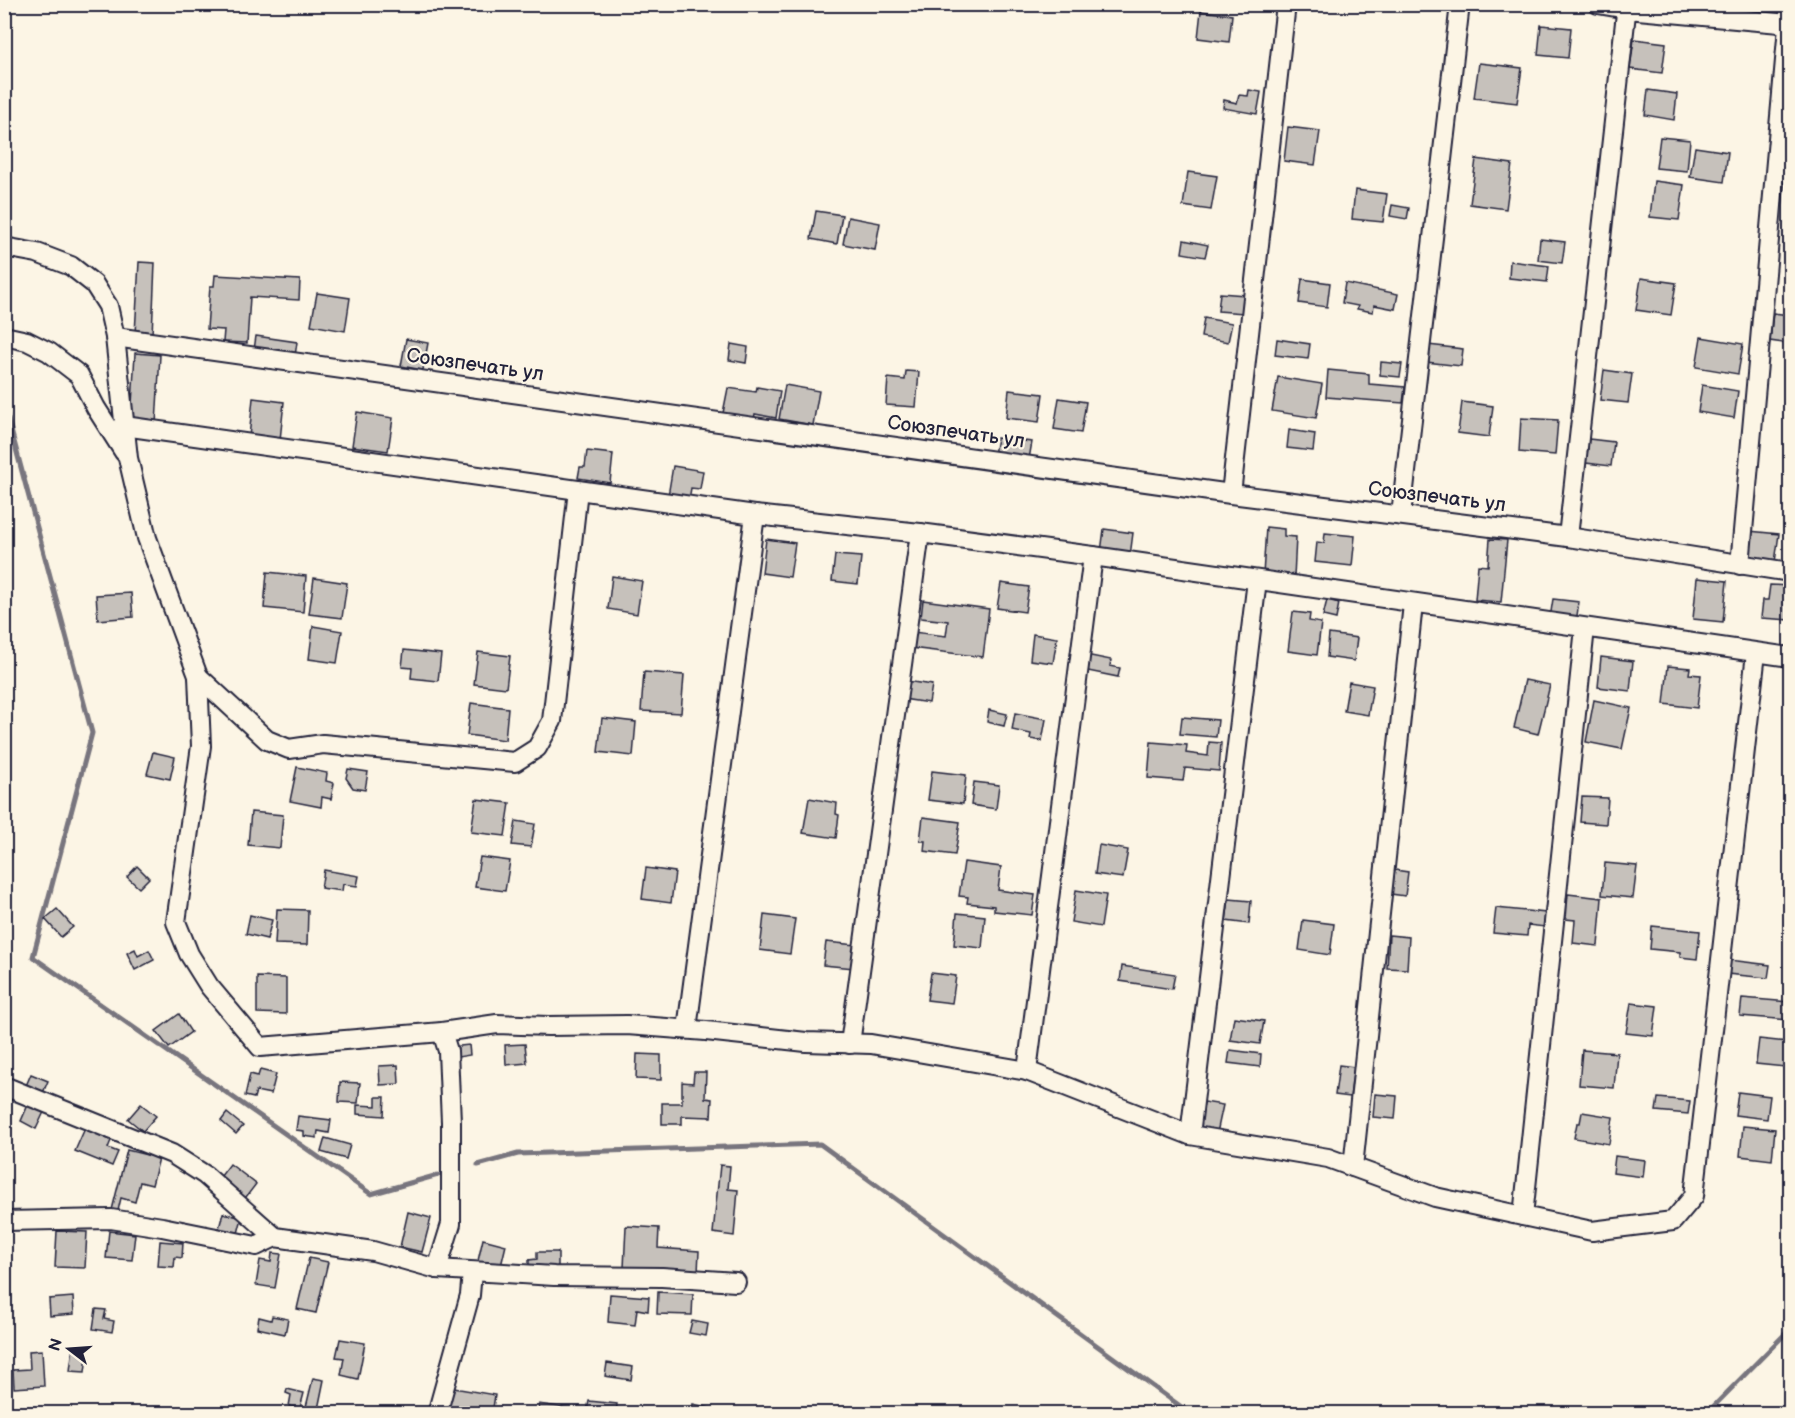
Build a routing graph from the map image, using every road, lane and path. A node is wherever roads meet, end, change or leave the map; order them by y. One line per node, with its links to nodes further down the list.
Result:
1 (1286, 4): 13 (street)
2 (1460, 4): 15 (street)
3 (1598, 4): 5 (street)
4 (1790, 4): 6 (street)
5 (1627, 7): 6 (street); 17 (street)
6 (1789, 24): 19 (street)
7 (4, 246): 9 (street)
8 (4, 336): 11 (street)
9 (115, 337): 10 (street); 13 (street, Союзпечать ул)
10 (124, 426): 11 (street); 12 (street)
11 (128, 458): 26 (street)
12 (578, 490): 14 (street); 26 (street)
13 (1230, 494): 15 (street, Союзпечать ул)
14 (755, 515): 16 (street); 27 (street)
15 (1401, 515): 17 (street, Союзпечать ул)
16 (920, 533): 18 (street); 29 (street)
17 (1568, 537): 19 (street, Союзпечать ул)
18 (1093, 556): 21 (street); 30 (street)
19 (1740, 565): 20 (street, Союзпечать ул)
20 (1791, 572)
21 (1257, 580): 22 (street); 32 (street)
22 (1413, 604): 23 (street); 33 (street)
23 (1585, 628): 24 (street); 34 (street)
24 (1756, 653): 25 (street); 34 (street)
25 (1791, 657)
26 (198, 676): 28 (street)
27 (687, 1029): 28 (street); 29 (street)
28 (442, 1032): 37 (street)
29 (850, 1044): 30 (street)
30 (1027, 1071): 32 (street)
31 (4, 1086): 36 (street)
32 (1190, 1135): 33 (street)
33 (1353, 1167): 34 (street)
34 (1523, 1216)
35 (4, 1221): 36 (street)
36 (275, 1237): 37 (street)
37 (437, 1269): 38 (street)
38 (472, 1272): 39 (street); 40 (street)
39 (736, 1282)
40 (437, 1413)

